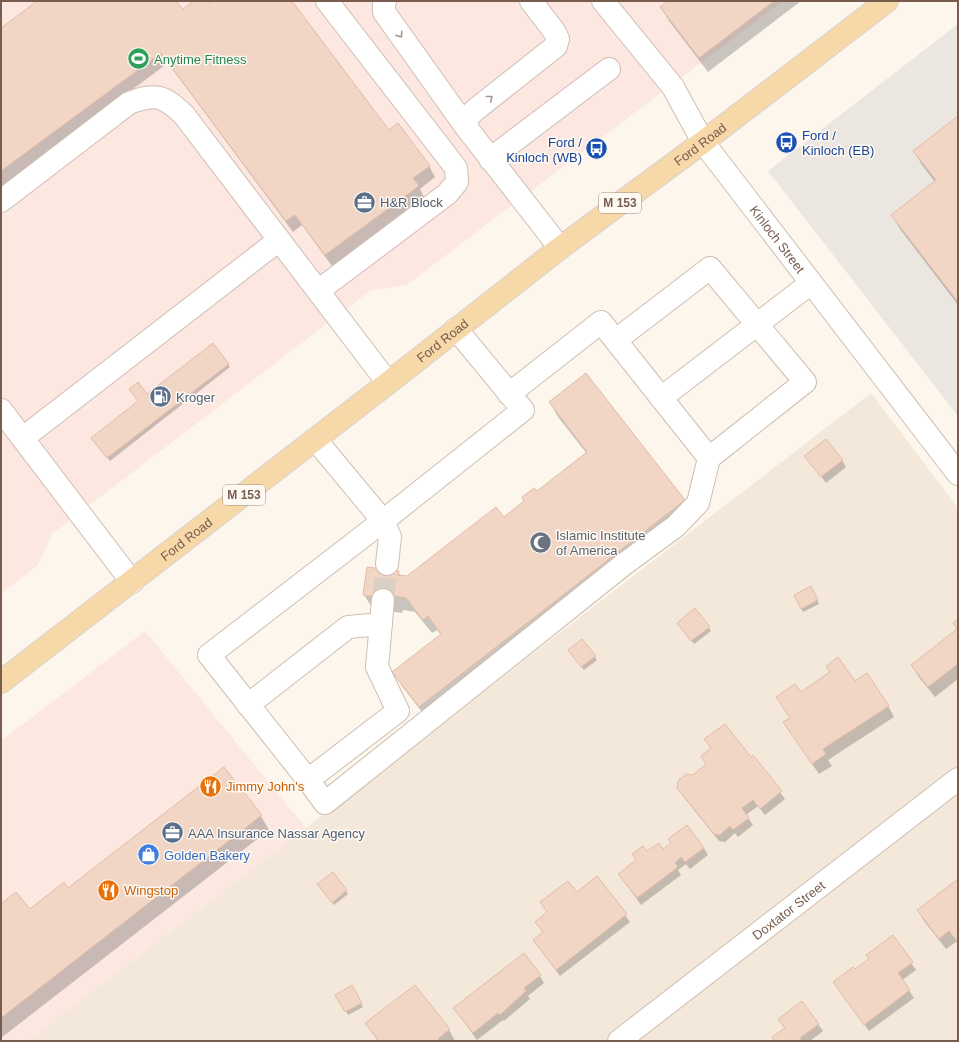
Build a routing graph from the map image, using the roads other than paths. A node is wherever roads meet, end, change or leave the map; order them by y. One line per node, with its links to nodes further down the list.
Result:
1 (327, 1): 14 (street)
2 (385, 1): 7 (street, one-way to 7)
3 (531, 1): 7 (street, one-way to 3)
4 (603, 1): 8 (street, Kinloch Street)
5 (887, 1): 8 (main road, Ford Road / M 153)
6 (609, 69): 9 (street)
7 (466, 127): 9 (street)
8 (703, 142): 12 (main road, Ford Road / M 153); 13 (street, Kinloch Street)
9 (490, 159): 12 (street)
10 (1, 201): 11 (street)
11 (279, 240): 14 (street); 22 (street)
12 (560, 248): 16 (main road, Ford Road / M 153)
13 (811, 283): 15 (street); 25 (street, Kinloch Street)
14 (318, 291): 18 (street)
15 (758, 325): 17 (street); 20 (street); 24 (street)
16 (456, 329): 18 (main road, Ford Road / M 153); 19 (street)
17 (616, 340): 19 (street); 20 (street)
18 (388, 383): 23 (main road, Ford Road / M 153)
19 (509, 394): 26 (street)
20 (662, 398): 24 (street)
21 (1, 410): 22 (street)
22 (23, 438): 28 (street)
23 (315, 439): 26 (street); 28 (main road, Ford Road / M 153)
24 (709, 458): 34 (street)
25 (958, 474)
26 (383, 521): 27 (street); 32 (street)
27 (387, 564)
28 (132, 582): 31 (main road, Ford Road / M 153)
29 (383, 600): 30 (street)
30 (381, 624): 32 (street); 34 (street)
31 (1, 682)
32 (248, 704): 34 (street)
33 (958, 779): 35 (street, Doxtator Street)
34 (308, 780)
35 (619, 1041)

